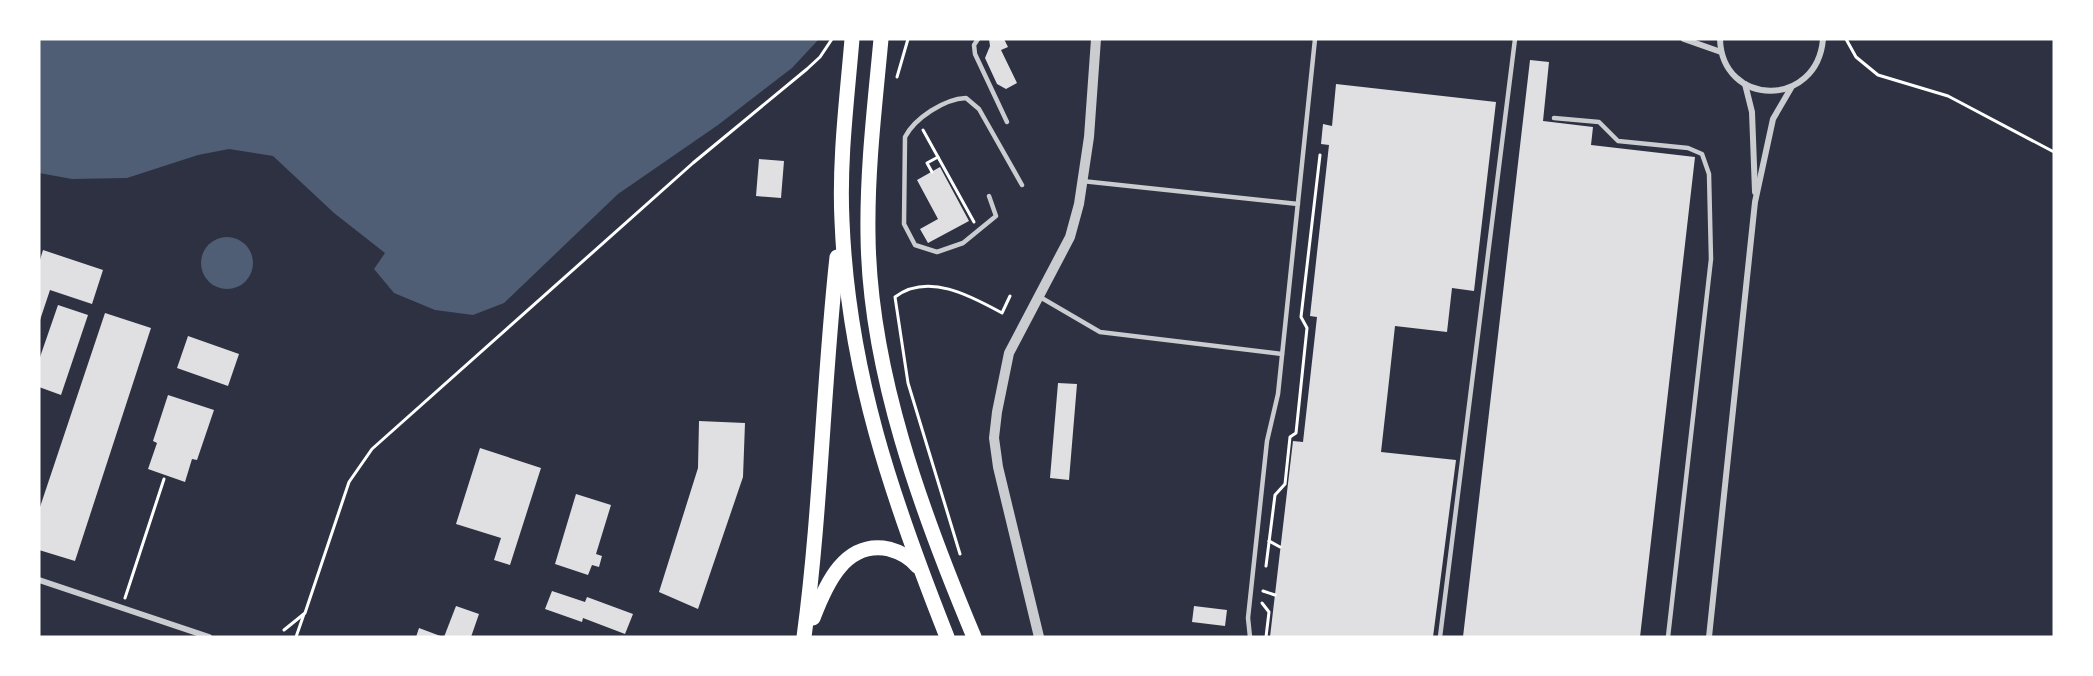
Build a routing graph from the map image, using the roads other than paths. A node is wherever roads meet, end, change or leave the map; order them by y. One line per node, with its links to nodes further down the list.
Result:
1 (852, 39): 20 (main road)
2 (881, 39): 28 (main road)
3 (978, 39): 14 (lane)
4 (1096, 39): 15 (street)
5 (1315, 39): 19 (lane)
6 (1515, 39): 31 (lane)
7 (1684, 39): 10 (street)
8 (1720, 39): 10 (street)
9 (1823, 39): 12 (street)
10 (1721, 52): 11 (street)
11 (1745, 84): 12 (street); 18 (street)
12 (1791, 88): 18 (street)
13 (1554, 117): 32 (lane)
14 (1007, 123)
15 (1082, 181): 19 (lane); 21 (street)
16 (1022, 185): 17 (lane)
17 (989, 196)
18 (1755, 202): 33 (street)
19 (1298, 204): 22 (lane)
20 (841, 218): 23 (main road); 26 (main road)
21 (1040, 297): 22 (lane); 29 (street)
22 (1282, 354): 30 (lane)
23 (920, 570): 26 (main road); 27 (main road)
24 (39, 580): 25 (street)
25 (209, 637)
26 (804, 637)
27 (947, 637)
28 (974, 637)
29 (1039, 637)
30 (1250, 637)
31 (1440, 637)
32 (1668, 637)
33 (1708, 637)

